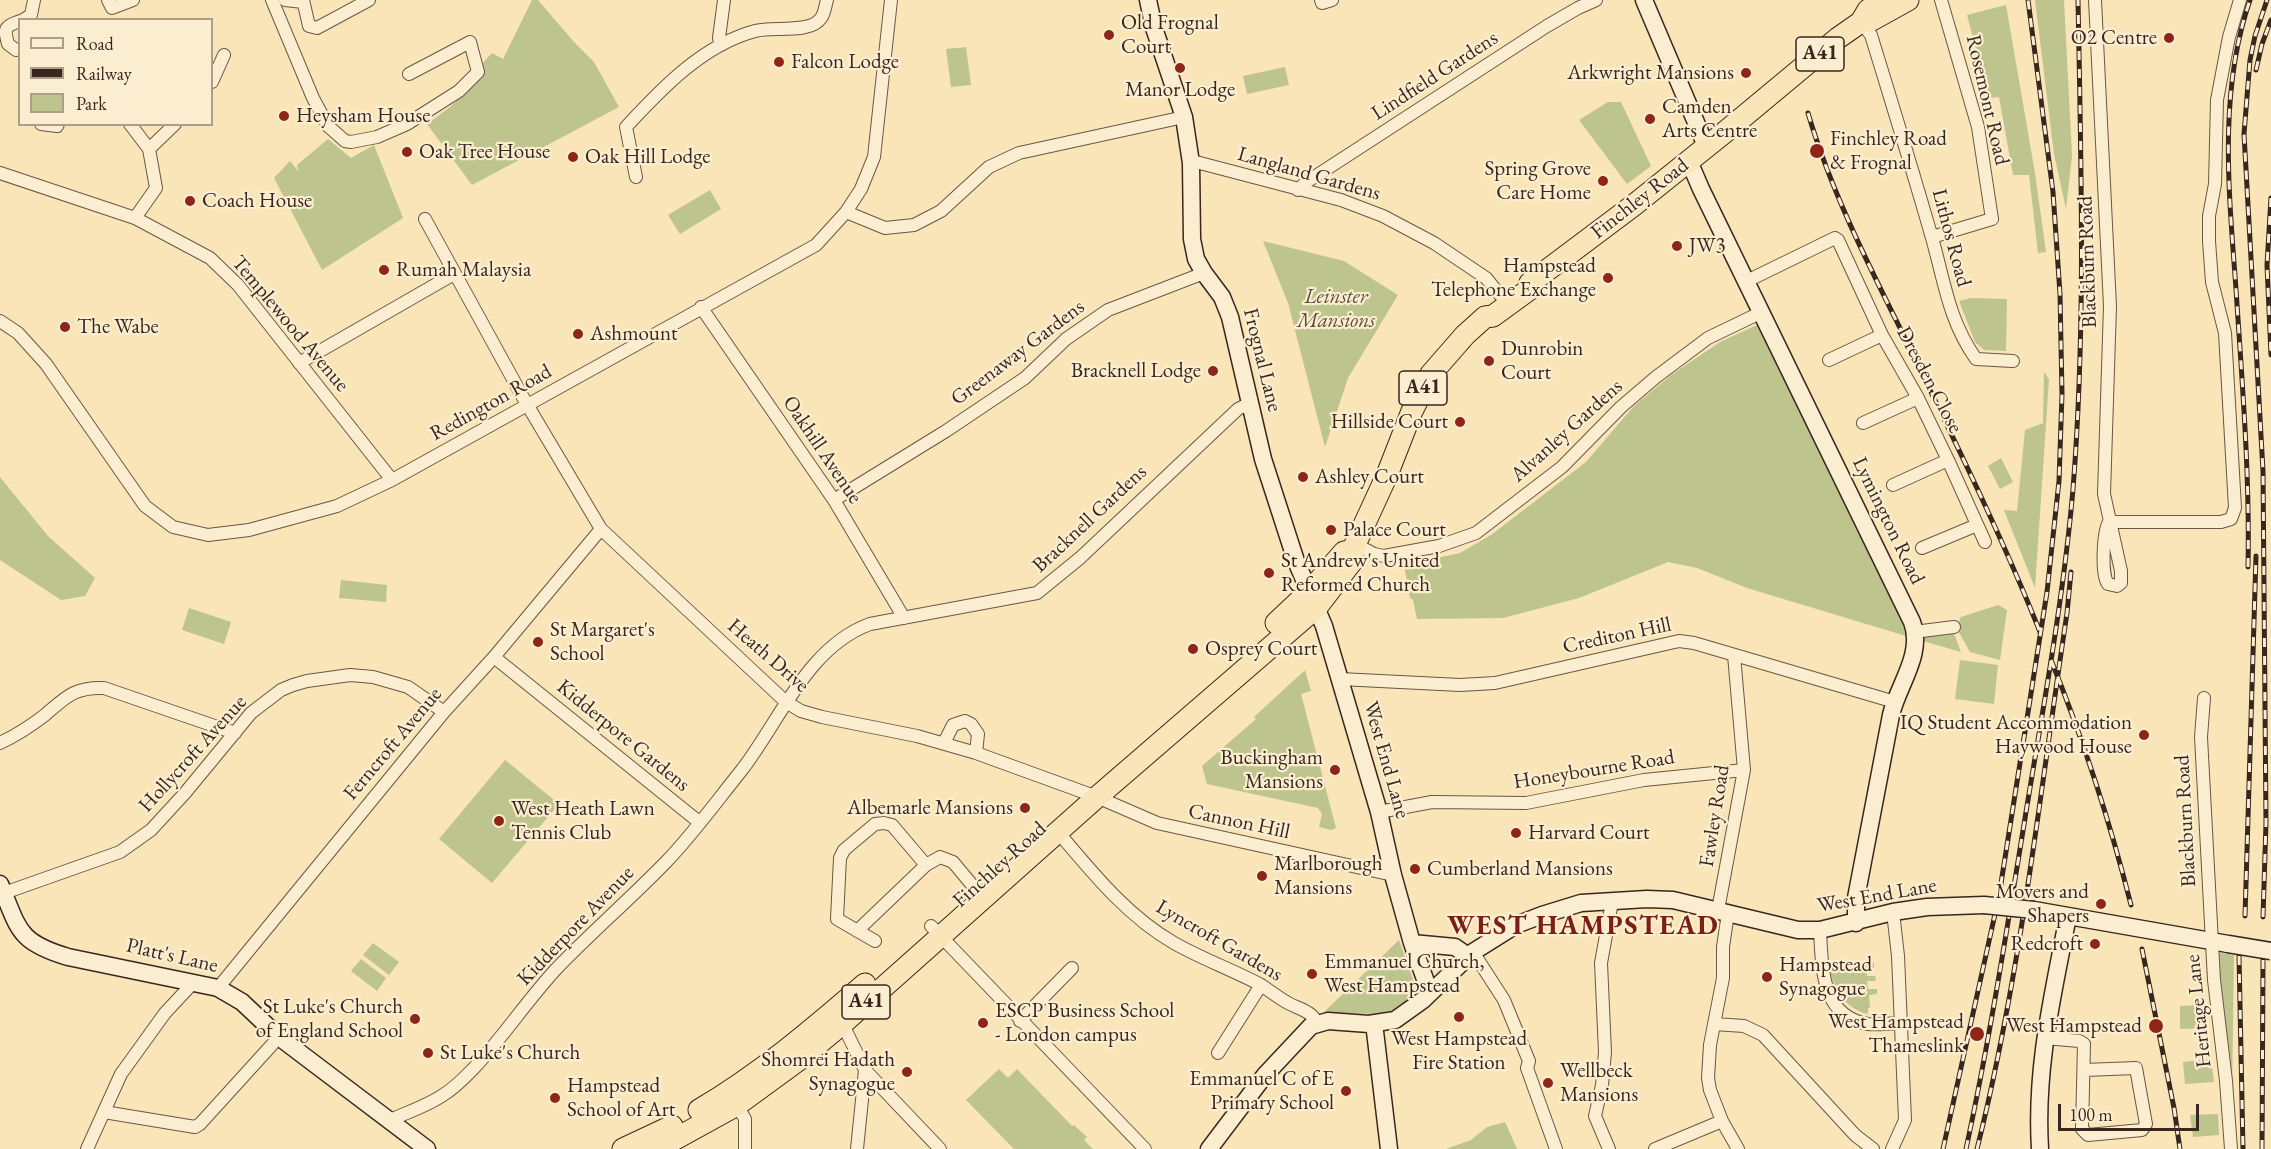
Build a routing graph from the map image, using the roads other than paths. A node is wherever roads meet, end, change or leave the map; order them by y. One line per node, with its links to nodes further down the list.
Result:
1 (34, 0): 21 (street)
2 (108, 0): 3 (street)
3 (133, 0)
4 (272, 0): 27 (street)
5 (285, 0): 20 (street)
6 (369, 0): 20 (street)
7 (724, 0): 24 (street)
8 (827, 0): 24 (street)
9 (891, 0): 39 (street, Redington Road)
10 (1148, 0): 29 (street, Frognal Lane)
11 (1321, 0): 12 (street)
12 (1332, 0)
13 (1596, 0): 38 (street, Lindfield Gardens)
14 (1644, 0): 32 (street)
15 (1883, 0): 23 (highway, Finchley Road / A41)
16 (1908, 0): 23 (highway, Finchley Road / A41)
17 (1941, 0): 42 (street, Rosemont Road)
18 (2095, 0): 19 (street, Blackburn Road)
19 (2240, 0)
20 (303, 1)
21 (25, 18)
22 (18, 21): 25 (street)
23 (1861, 22): 32 (highway, Finchley Road / A41); 42 (street, Lithos Road)
24 (721, 45): 37 (street)
25 (16, 50)
26 (224, 55): 28 (street)
27 (409, 74)
28 (213, 80)
29 (1184, 117): 35 (street, Frognal Lane); 39 (street)
30 (132, 126): 33 (street)
31 (173, 126): 33 (street)
32 (1706, 146): 34 (highway, Finchley Road / A41)
33 (149, 148): 40 (street)
34 (1689, 160): 45 (street, Lymington Road); 46 (highway, Finchley Road / A41)
35 (1191, 163): 38 (street, Langland Gardens); 43 (street, Frognal Lane)
36 (0, 173): 40 (street, Templewood Avenue)
37 (636, 177)
38 (1298, 190): 47 (street, Langland Gardens)
39 (846, 212): 48 (street, Redington Road)
40 (135, 218): 55 (street, Templewood Avenue)
41 (425, 219): 44 (street, Heath Drive)
42 (1932, 237): 54 (street, Lithos Road)
43 (1204, 273): 57 (street, Frognal Lane); 63 (street, Greenaway Gardens)
44 (454, 274): 55 (street); 58 (street, Heath Drive)
45 (1747, 281): 49 (street, Lymington Road); 52 (street, Dresden Close)
46 (1530, 283): 47 (highway, Finchley Road / A41); 50 (highway, Finchley Road / A41)
47 (1500, 295): 50 (highway, Finchley Road / A41)
48 (701, 308): 58 (street, Redington Road); 63 (street, Oakhill Avenue)
49 (1762, 312): 67 (street, Alvanley Gardens); 72 (street, Lymington Road)
50 (1485, 317): 67 (highway, Finchley Road / A41)
51 (0, 321): 61 (street, Redington Road)
52 (1882, 335): 53 (street); 56 (street, Dresden Close)
53 (1829, 360)
54 (2013, 361)
55 (299, 363): 61 (street, Templewood Avenue)
56 (1918, 398): 59 (street); 60 (street, Dresden Close)
57 (1250, 403): 69 (street, Frognal Lane); 70 (street, Bracknell Gardens)
58 (528, 406): 61 (street, Redington Road); 65 (street, Heath Drive)
59 (1863, 423)
60 (1948, 460): 62 (street); 64 (street, Dresden Close)
61 (392, 480)
62 (1893, 485)
63 (834, 500): 70 (street, Oakhill Avenue)
64 (1977, 525): 66 (street, Dresden Close); 68 (street)
65 (601, 529): 74 (street, Ferncroft Avenue); 77 (street, Heath Drive)
66 (1985, 542)
67 (1354, 547): 69 (highway, Finchley Road / A41)
68 (1922, 548)
69 (1313, 600): 75 (street, West End Lane); 85 (highway, Finchley Road / A41)
70 (904, 618): 77 (street, Bracknell Gardens)
71 (1954, 627): 72 (street)
72 (1916, 634): 78 (street)
73 (1734, 656): 75 (street, Crediton Hill); 78 (street, Crediton Hill); 84 (street, Fawley Road)
74 (494, 657): 79 (street, Ferncroft Avenue); 87 (street, Kidderpore Gardens)
75 (1340, 680): 86 (street, West End Lane)
76 (2204, 698): 103 (street, Blackburn Road)
77 (786, 702): 82 (street, Heath Drive); 87 (street, Kidderpore Avenue)
78 (1895, 702): 97 (street)
79 (444, 712): 80 (street, Hollycroft Avenue); 109 (street, Ferncroft Avenue)
80 (235, 733): 81 (street); 91 (street, Hollycroft Avenue)
81 (0, 743)
82 (944, 743): 83 (street, Heath Drive); 83 (street)
83 (976, 753): 85 (street, Heath Drive)
84 (1744, 770): 86 (street, Honeybourne Road); 94 (street, Fawley Road)
85 (1089, 794): 88 (highway, Finchley Road / A41); 90 (street, Cannon Hill); 92 (highway, Finchley Road / A41)
86 (1378, 812): 90 (street, West End Lane)
87 (699, 822): 124 (street, Kidderpore Avenue)
88 (1058, 832): 92 (highway, Finchley Road / A41); 108 (street, Lyncroft Gardens)
89 (926, 865): 92 (street); 98 (street); 98 (street)
90 (1393, 875): 102 (street, West End Lane)
91 (2, 888): 107 (street, Platt's Lane)
92 (978, 893): 100 (highway, Finchley Road / A41)
93 (1612, 902): 94 (street, West End Lane); 105 (street, West End Lane); 137 (street)
94 (1723, 911): 99 (street, West End Lane); 116 (street, Fawley Road)
95 (1893, 912): 96 (street, West End Lane, bridge); 97 (street, West End Lane); 115 (street)
96 (2068, 916): 103 (street, West End Lane); 118 (street)
97 (1856, 923): 99 (street, West End Lane)
98 (857, 930): 101 (street)
99 (1820, 930): 115 (street)
100 (935, 931): 111 (highway, Finchley Road / A41); 112 (street)
101 (875, 941)
102 (1412, 943): 105 (street); 110 (street, West End Lane)
103 (2220, 943): 104 (street, West End Lane, bridge); 143 (street, Heritage Lane)
104 (2271, 951)
105 (1470, 954): 110 (street, West End Lane); 136 (street)
106 (1072, 968): 112 (street)
107 (194, 982): 109 (street, Platt's Lane); 123 (street)
108 (1261, 986): 113 (street, Lyncroft Gardens); 119 (street)
109 (218, 988): 117 (street, Platt's Lane)
110 (1430, 993): 114 (street, West End Lane)
111 (836, 1019): 120 (street); 122 (highway, Finchley Road / A41)
112 (1020, 1021): 133 (street)
113 (1317, 1023): 114 (street, West End Lane); 134 (street)
114 (1374, 1023): 135 (street)
115 (1901, 1023): 141 (street)
116 (1714, 1024): 125 (street, Fawley Road); 140 (street)
117 (279, 1037): 123 (street); 124 (street, Platt's Lane)
118 (2045, 1038): 121 (street); 142 (street)
119 (1218, 1053)
120 (865, 1070): 131 (street); 132 (street)
121 (2084, 1070): 121 (street)
122 (732, 1099): 128 (highway, Finchley Road / A41); 129 (highway, Finchley Road / A41); 130 (street)
123 (104, 1112): 126 (street)
124 (390, 1120): 127 (street, Platt's Lane)
125 (1722, 1121): 138 (street); 139 (street, Fawley Road)
126 (87, 1149)
127 (427, 1149)
128 (623, 1149)
129 (657, 1149)
130 (745, 1149)
131 (857, 1149)
132 (940, 1149)
133 (1145, 1149)
134 (1209, 1149)
135 (1389, 1149)
136 (1556, 1149)
137 (1609, 1149)
138 (1655, 1149)
139 (1738, 1149)
140 (1873, 1149)
141 (1892, 1149)
142 (2040, 1149)
143 (2231, 1149)

